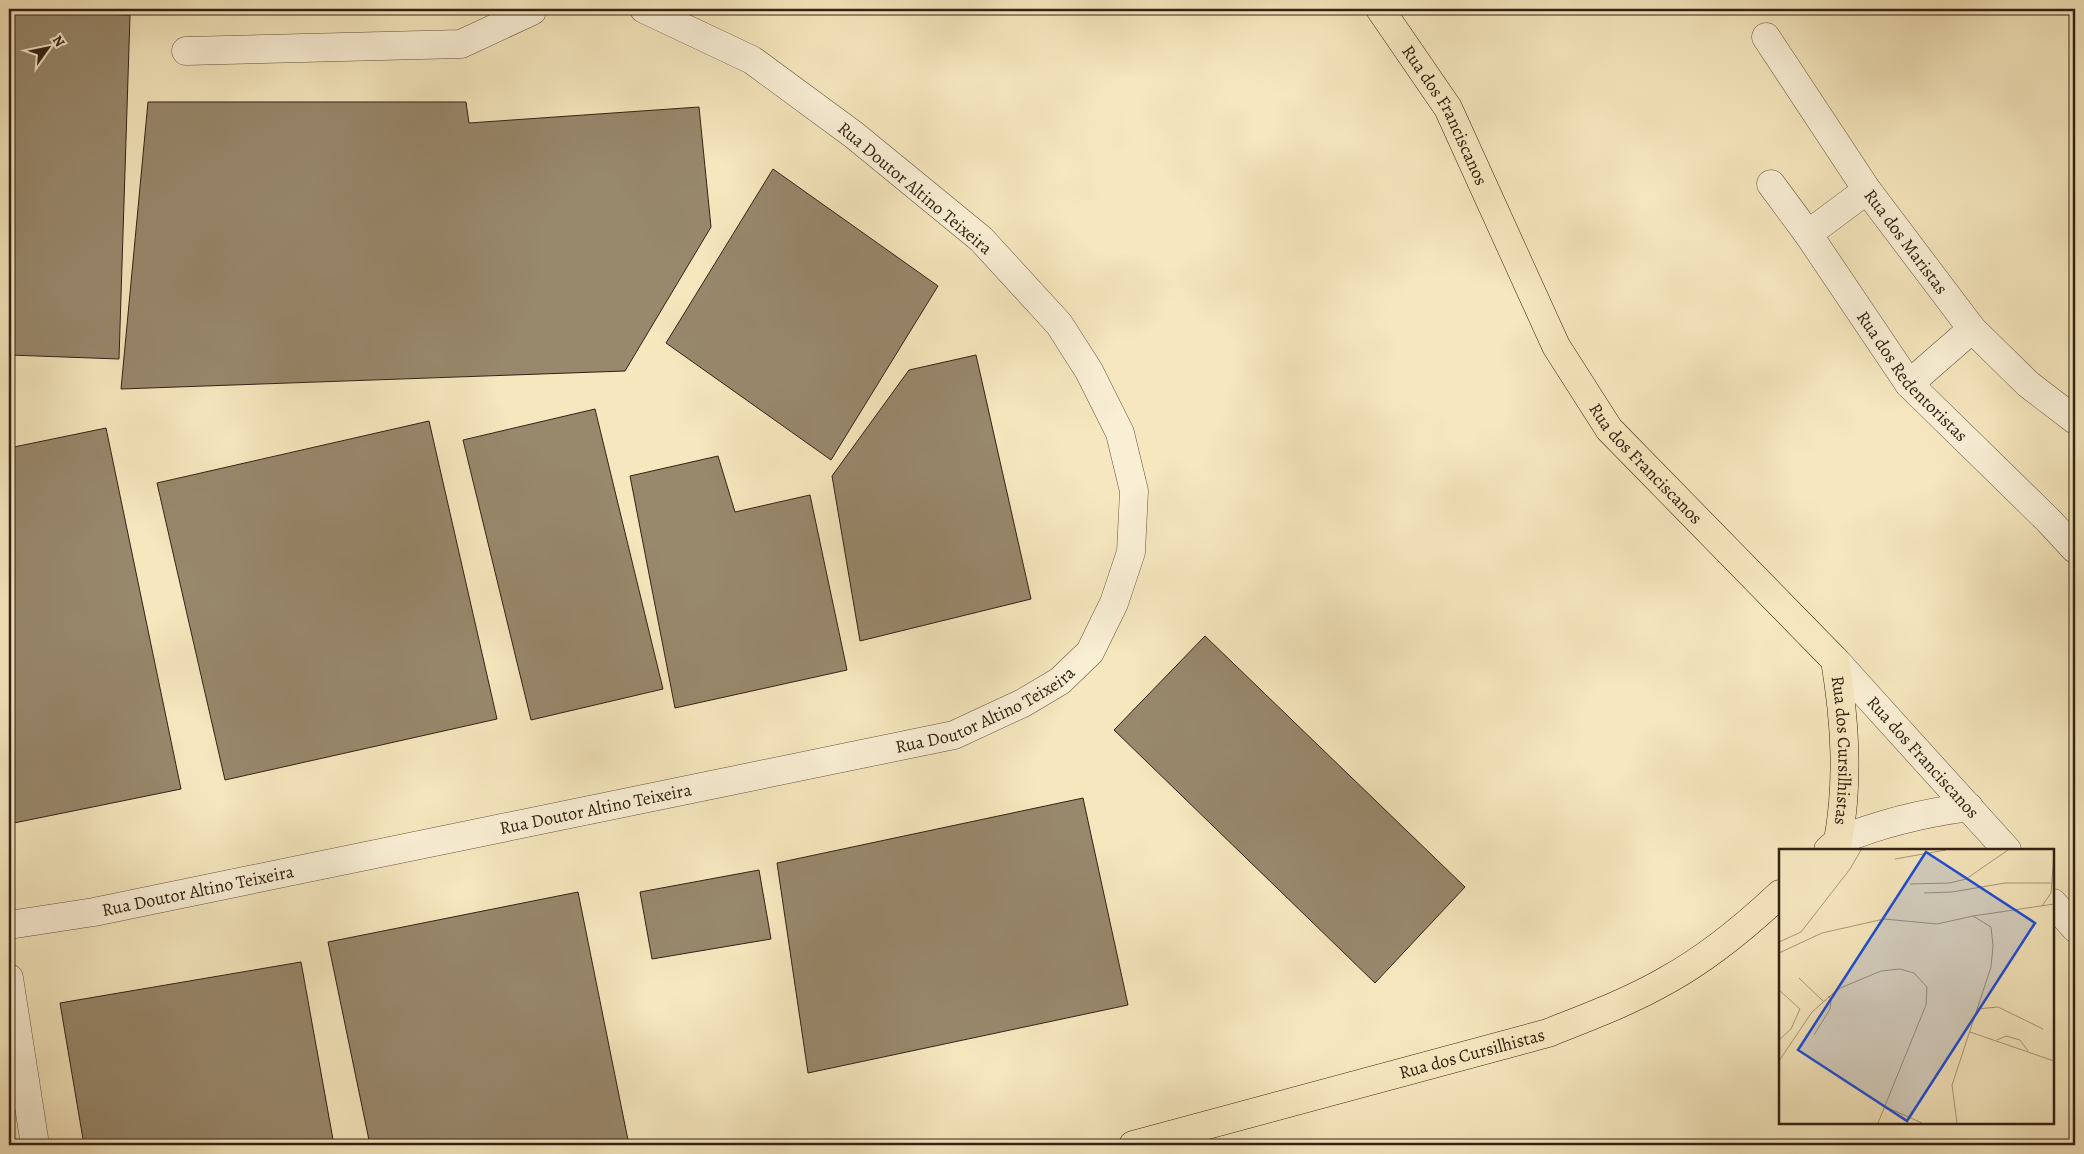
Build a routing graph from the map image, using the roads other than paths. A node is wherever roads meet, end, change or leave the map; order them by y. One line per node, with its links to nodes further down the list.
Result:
1 (532, 9): 5 (street)
2 (644, 9): 19 (street, Rua Doutor Altino Teixeira)
3 (1380, 9): 13 (main road, Rua dos Franciscanos)
4 (1766, 37): 7 (street, Rua dos Maristas)
5 (186, 51)
6 (1771, 184): 8 (street, Rua dos Redentoristas)
7 (1867, 190): 8 (street); 9 (street, Rua dos Maristas)
8 (1808, 234): 10 (street, Rua dos Redentoristas)
9 (1972, 328): 10 (street); 11 (street, Rua dos Maristas)
10 (1909, 384): 12 (street, Rua dos Redentoristas)
11 (2075, 420)
12 (2075, 550)
13 (1835, 660): 14 (street, Rua dos Franciscanos); 15 (main road, Rua dos Cursilhistas)
14 (1969, 807): 15 (street, Rua dos Cursilhistas); 16 (street, Rua dos Franciscanos)
15 (1833, 845)
16 (2006, 849)
17 (1779, 895): 22 (main road, Rua dos Cursilhistas)
18 (2054, 903): 20 (street)
19 (9, 925)
20 (2075, 928)
21 (9, 978): 23 (street)
22 (1172, 1141): 24 (main road, Rua dos Cursilhistas)
23 (35, 1145)
24 (1133, 1145)

